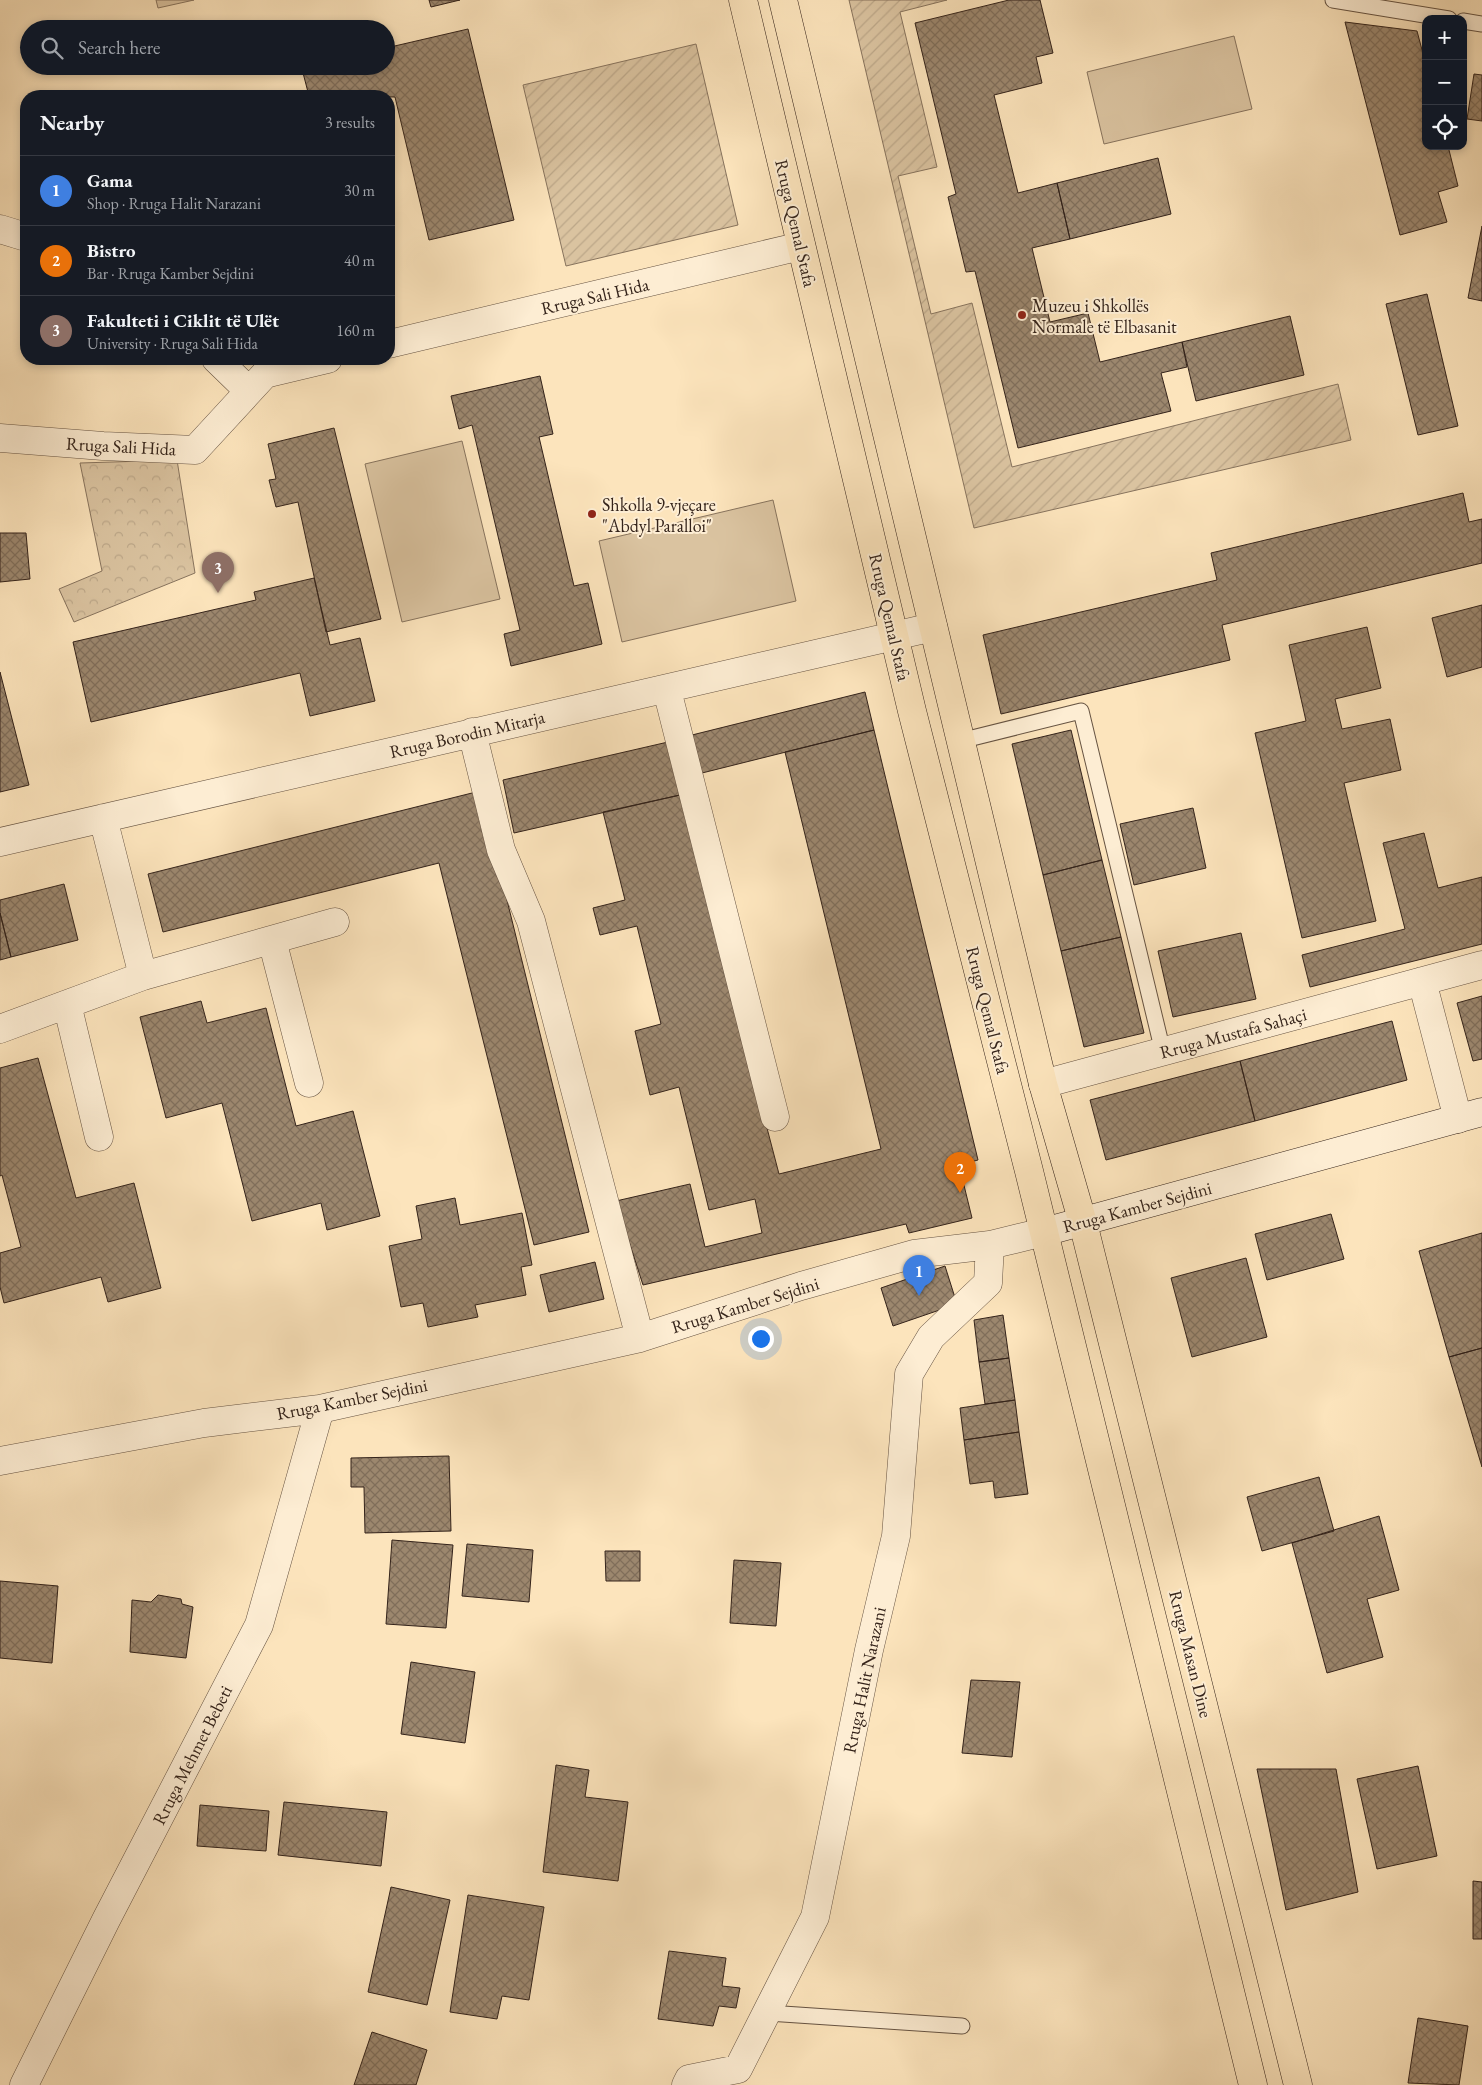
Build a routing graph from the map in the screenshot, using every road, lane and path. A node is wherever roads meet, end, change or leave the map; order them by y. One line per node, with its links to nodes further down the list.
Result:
1 (743, 0): 9 (main road, Rruga Qemal Stafa)
2 (783, 0): 15 (main road, Rruga Qemal Stafa)
3 (1333, 0): 4 (lane)
4 (1425, 15)
5 (1467, 22): 6 (lane)
6 (1482, 24)
7 (0, 229): 8 (street)
8 (20, 235)
9 (801, 246): 10 (street, Rruga Sali Hida); 16 (main road, Rruga Qemal Stafa)
10 (395, 343)
11 (222, 365): 13 (street)
12 (303, 365): 13 (street, Rruga Sali Hida)
13 (249, 391): 14 (street, Rruga Sali Hida)
14 (0, 438)
15 (933, 627): 16 (street, Rruga Borodin Mitarja); 19 (main road, Rruga Qemal Stafa)
16 (894, 637): 17 (street, Rruga Borodin Mitarja); 36 (main road, Rruga Qemal Stafa)
17 (667, 690): 18 (street, Rruga Borodin Mitarja); 33 (street)
18 (472, 732): 20 (street, Rruga Borodin Mitarja); 38 (street)
19 (960, 741): 29 (lane); 31 (main road, Rruga Qemal Stafa)
20 (103, 818): 21 (street, Rruga Borodin Mitarja); 25 (street)
21 (0, 842)
22 (335, 922): 23 (street)
23 (272, 940): 25 (street); 30 (street)
24 (1482, 965): 26 (street, Rruga Mustafa Sahaçi)
25 (143, 976): 27 (street)
26 (1422, 981): 29 (street, Rruga Mustafa Sahaçi); 32 (street)
27 (67, 1004): 28 (street); 34 (street)
28 (0, 1029)
29 (1163, 1052): 31 (street, Rruga Mustafa Sahaçi)
30 (310, 1083)
31 (1043, 1084): 35 (main road, Rruga Qemal Stafa)
32 (1470, 1116): 35 (street, Rruga Kamber Sejdini)
33 (775, 1117)
34 (99, 1137)
35 (1083, 1223): 36 (street, Rruga Kamber Sejdini); 47 (main road, Rruga Masan Dine)
36 (1044, 1232): 37 (street, Rruga Kamber Sejdini); 46 (main road)
37 (990, 1245): 38 (street, Rruga Kamber Sejdini); 41 (street, Rruga Halit Narazani)
38 (640, 1338): 39 (street, Rruga Kamber Sejdini)
39 (320, 1409): 40 (street, Rruga Kamber Sejdini); 44 (street, Rruga Mehmet Bebeti)
40 (0, 1461)
41 (768, 2013): 42 (lane); 43 (street, Rruga Halit Narazani)
42 (962, 2026)
43 (742, 2077): 45 (street, Rruga Halit Narazani)
44 (24, 2085)
45 (686, 2085)
46 (1253, 2085)
47 (1298, 2085)

